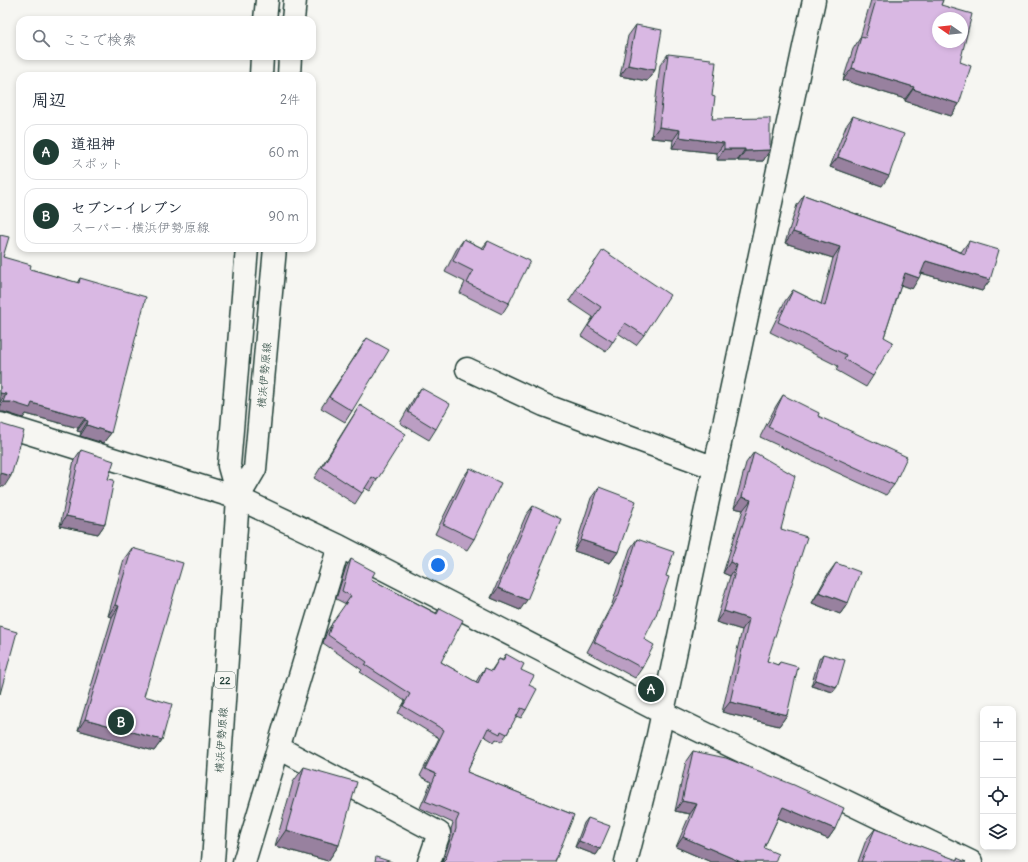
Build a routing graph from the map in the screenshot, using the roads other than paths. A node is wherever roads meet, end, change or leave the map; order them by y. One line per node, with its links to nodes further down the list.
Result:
1 (266, 0): 4 (street)
2 (295, 0): 5 (street)
3 (814, 0): 14 (street)
4 (265, 16)
5 (293, 16)
6 (262, 60): 8 (street)
7 (290, 60): 9 (street)
8 (261, 72)
9 (289, 72)
10 (247, 252): 15 (street, 横浜伊勢原線 / 22)
11 (275, 252): 15 (street, 横浜伊勢原線 / 22)
12 (467, 369): 14 (street)
13 (0, 424): 15 (street)
14 (715, 468): 17 (street)
15 (238, 498): 16 (street); 19 (street, 横浜伊勢原線 / 22)
16 (339, 546): 17 (street); 18 (street)
17 (663, 713): 22 (street); 23 (street)
18 (278, 748): 20 (street); 21 (street)
19 (213, 862)
20 (244, 862)
21 (429, 862)
22 (626, 862)
23 (971, 862)

